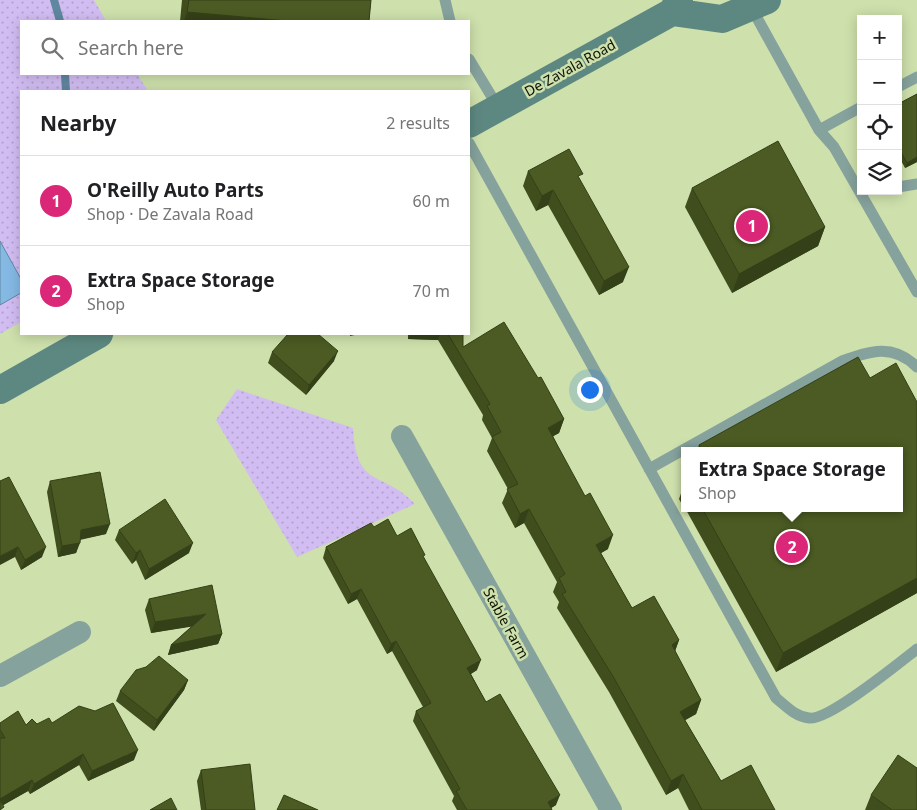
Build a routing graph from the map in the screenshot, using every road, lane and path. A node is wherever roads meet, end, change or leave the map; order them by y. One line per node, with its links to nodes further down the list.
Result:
1 (445, 0): 4 (lane)
2 (758, 3): 3 (main road, De Zavala Road); 11 (lane)
3 (676, 6): 8 (main road, De Zavala Road)
4 (450, 20)
5 (470, 61): 8 (lane)
6 (917, 77): 7 (lane)
7 (902, 85)
8 (498, 107): 10 (main road, De Zavala Road)
9 (857, 109): 11 (lane)
10 (470, 123)
11 (818, 130): 14 (lane)
12 (470, 146): 24 (lane)
13 (917, 184): 15 (lane)
14 (857, 185)
15 (902, 186)
16 (863, 195): 17 (lane)
17 (917, 292)
18 (98, 335): 20 (main road)
19 (917, 367): 22 (lane)
20 (0, 390)
21 (402, 436): 28 (street, Stable Farm)
22 (688, 447)
23 (681, 451): 24 (lane)
24 (649, 469): 26 (lane)
25 (80, 632): 27 (street)
26 (917, 649)
27 (0, 676)
28 (611, 810)

